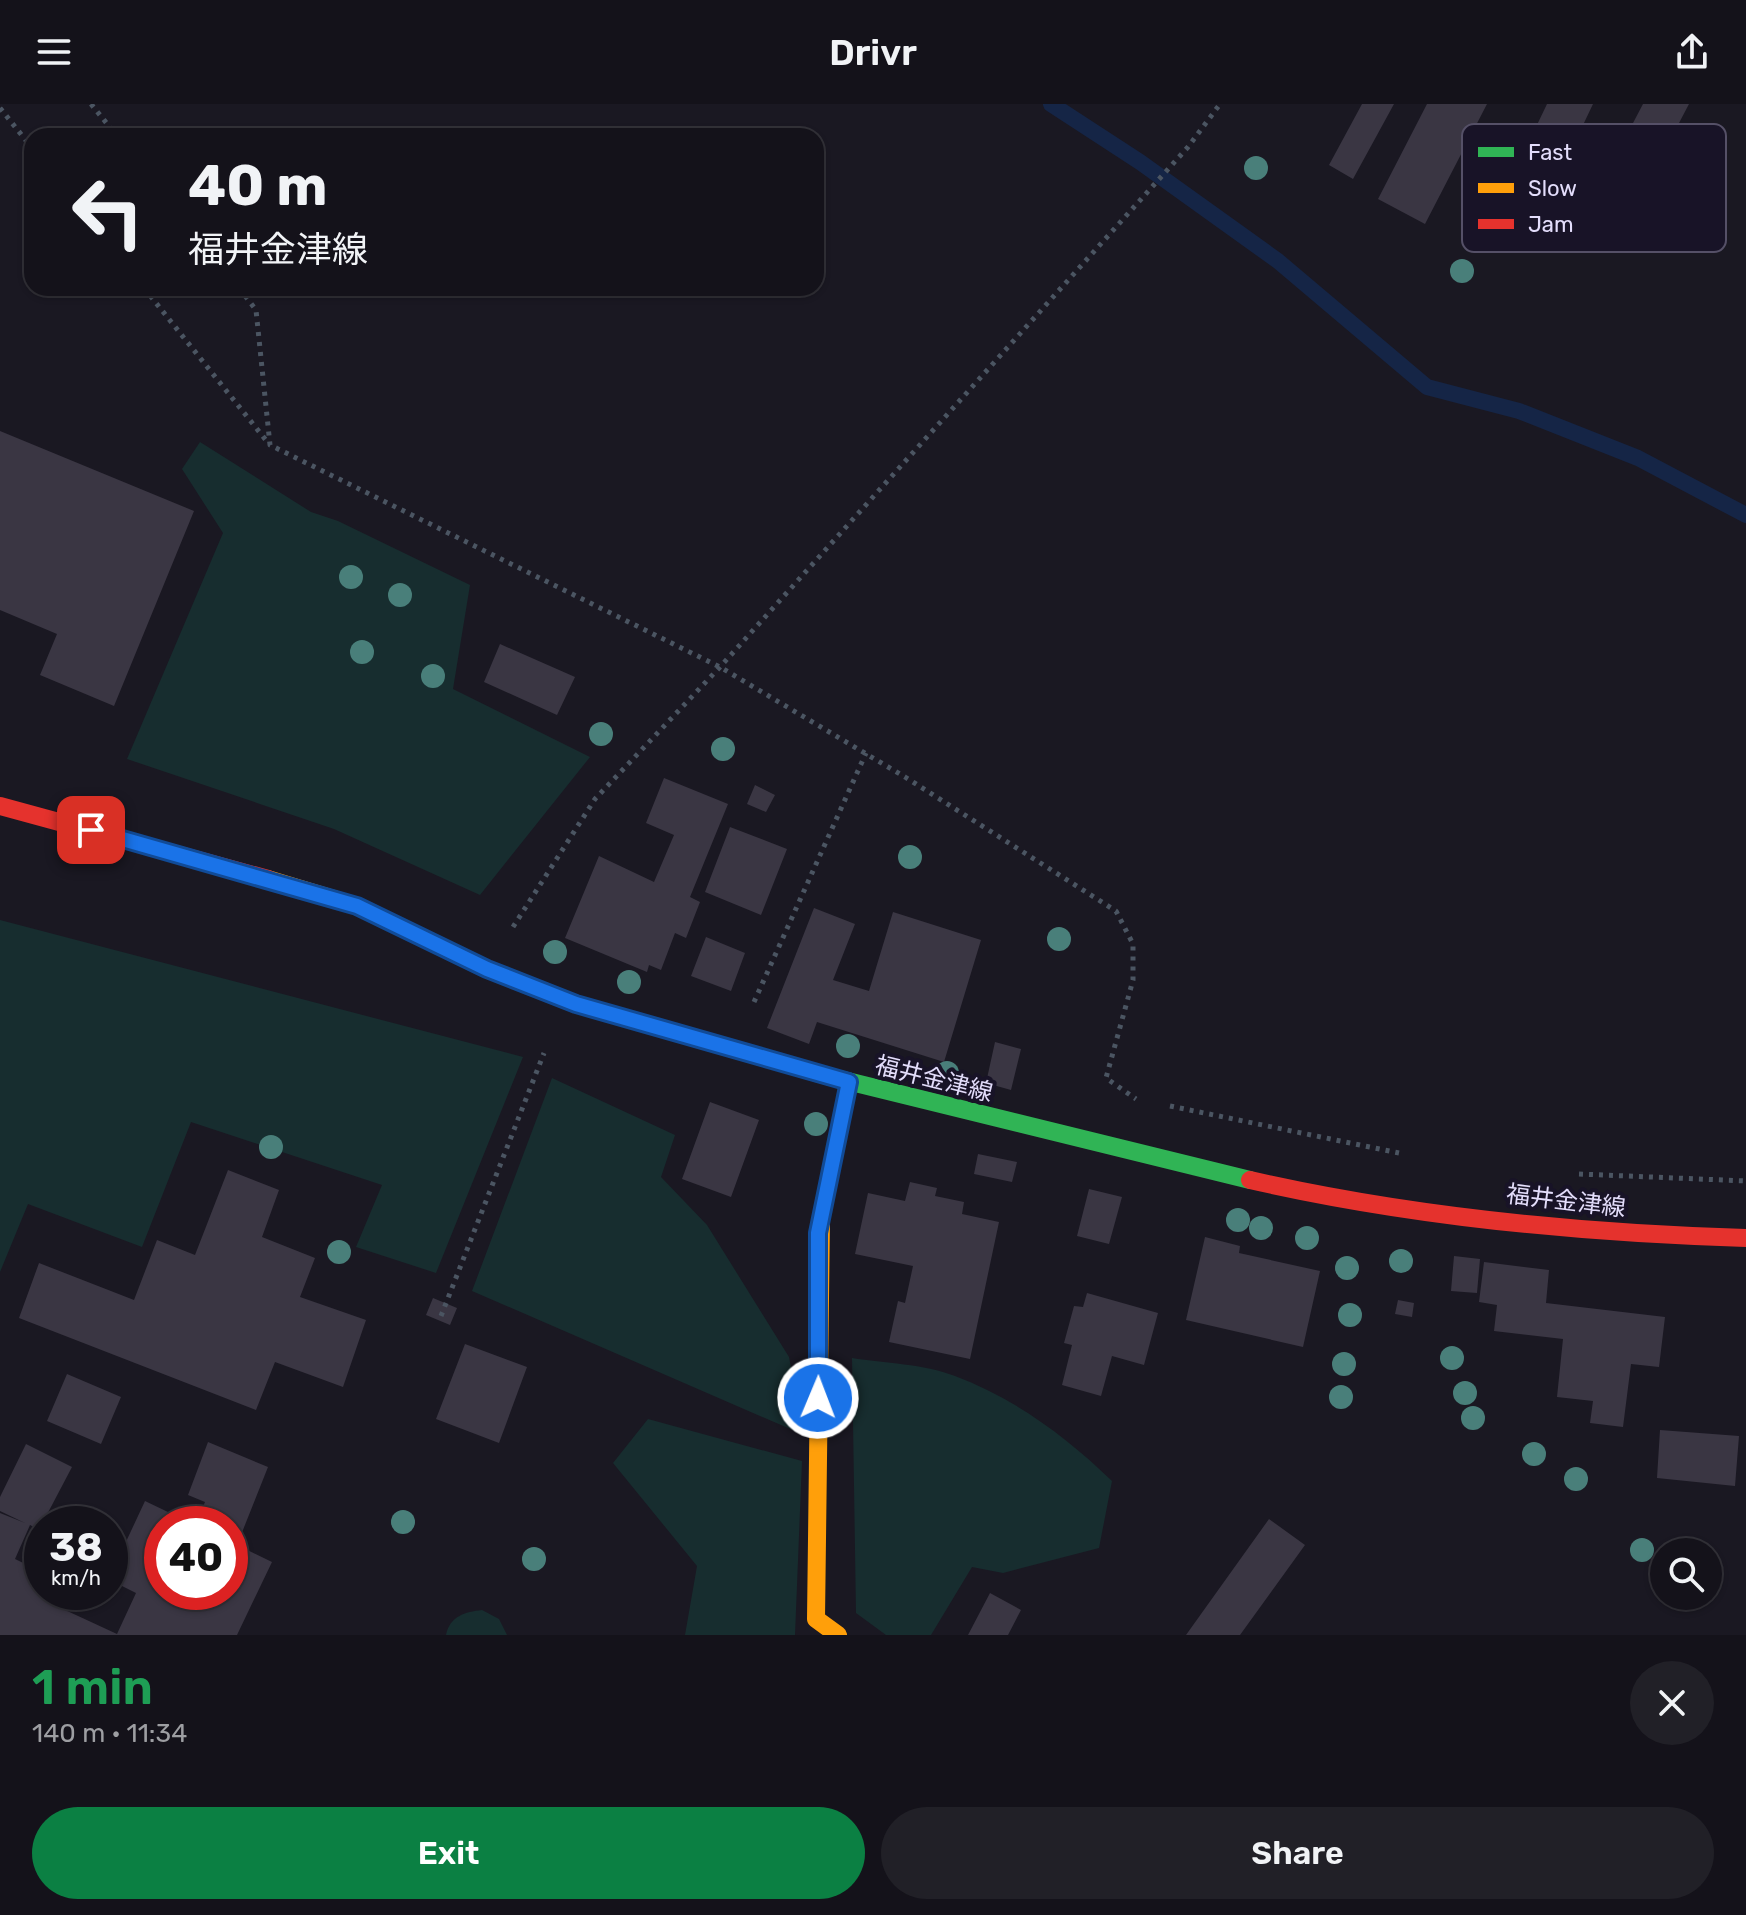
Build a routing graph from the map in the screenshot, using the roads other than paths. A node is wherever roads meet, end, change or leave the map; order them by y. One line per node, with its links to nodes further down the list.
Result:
1 (0, 806): 2 (main road, 福井金津線)
2 (849, 1082): 3 (main road, 福井金津線); 4 (main road)
3 (1746, 1238)
4 (838, 1635)

